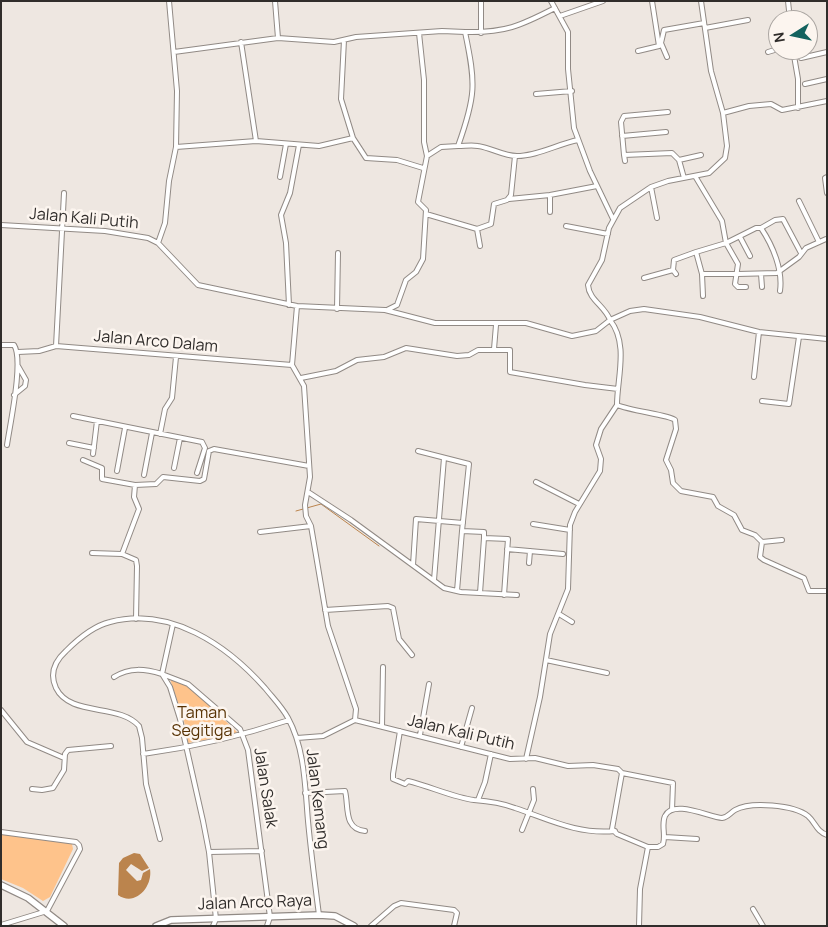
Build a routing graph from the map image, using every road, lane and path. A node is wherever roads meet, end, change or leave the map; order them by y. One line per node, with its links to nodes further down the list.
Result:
1 (169, 1): 19 (street)
2 (275, 1): 15 (street)
3 (481, 1): 13 (street)
4 (552, 1): 8 (street)
5 (603, 1): 9 (street)
6 (652, 1): 18 (street)
7 (701, 1): 11 (street)
8 (555, 8): 9 (street); 13 (street)
9 (560, 16): 24 (street)
10 (748, 20): 11 (street)
11 (705, 25): 20 (street); 29 (street)
12 (465, 32): 13 (street); 14 (street); 37 (street)
13 (481, 33)
14 (419, 34): 16 (street); 41 (street)
15 (278, 38): 16 (street); 17 (street)
16 (344, 40): 32 (street)
17 (241, 42): 19 (street); 34 (street)
18 (638, 51)
19 (174, 52): 38 (street)
20 (667, 57)
21 (795, 60): 27 (street)
22 (827, 79): 23 (street)
23 (805, 84)
24 (572, 91): 25 (street); 33 (street)
25 (536, 94)
26 (827, 102): 27 (street)
27 (798, 108): 29 (street)
28 (668, 112): 31 (street)
29 (723, 113): 46 (street)
30 (666, 132): 31 (street)
31 (622, 136): 39 (street)
32 (353, 138): 36 (street); 45 (street)
33 (578, 140): 42 (street); 50 (street)
34 (256, 141): 35 (street); 38 (street)
35 (286, 144): 36 (street); 47 (street)
36 (299, 145): 86 (street)
37 (458, 146): 41 (street); 42 (street)
38 (176, 147): 70 (street)
39 (624, 155): 43 (street); 44 (street)
40 (701, 155): 43 (street)
41 (427, 156): 45 (street)
42 (515, 156): 55 (street)
43 (679, 160): 49 (street)
44 (625, 162)
45 (424, 168): 58 (street)
46 (695, 176): 49 (street); 71 (street)
47 (280, 177)
48 (827, 177): 53 (street)
49 (684, 178): 51 (street)
50 (597, 186): 54 (street); 60 (street)
51 (650, 187): 59 (street); 60 (street)
52 (64, 193): 63 (street)
53 (827, 193)
54 (550, 195): 55 (street); 57 (street)
55 (509, 199): 65 (street)
56 (799, 201): 69 (street)
57 (550, 212)
58 (426, 214): 65 (street); 88 (street)
59 (657, 218)
60 (613, 219): 66 (street)
61 (1, 225): 63 (street, Jalan Kali Putih)
62 (566, 226): 66 (street)
63 (62, 228): 70 (street, Jalan Kali Putih); 95 (street)
64 (761, 228): 67 (street); 75 (street); 77 (street)
65 (477, 229): 72 (street)
66 (608, 234): 89 (street)
67 (740, 237): 71 (street); 76 (street)
68 (826, 239): 69 (street)
69 (819, 242): 75 (street)
70 (158, 243): 86 (street, Jalan Kali Putih)
71 (726, 243): 73 (street); 79 (street)
72 (480, 246)
73 (696, 252): 78 (street); 81 (street)
74 (338, 253): 87 (street)
75 (801, 253): 77 (street)
76 (750, 256)
77 (780, 270): 80 (street); 84 (street)
78 (702, 274): 79 (street); 85 (street)
79 (736, 274): 80 (street); 82 (street)
80 (761, 274): 83 (street)
81 (644, 278)
82 (746, 287)
83 (762, 287)
84 (780, 291)
85 (703, 296)
86 (293, 305): 87 (street, Jalan Kali Putih); 99 (street)
87 (337, 309): 88 (street, Jalan Kali Putih)
88 (385, 310): 90 (street, Jalan Kali Putih)
89 (610, 320): 90 (street, Jalan Kali Putih); 91 (street, Jalan Kali Putih); 103 (street)
90 (496, 325): 96 (street)
91 (759, 332): 92 (street, Jalan Kali Putih); 101 (street)
92 (799, 337): 93 (street, Jalan Kali Putih); 105 (street)
93 (827, 339)
94 (1, 345): 97 (street)
95 (56, 346): 97 (street, Jalan Arco Dalam); 98 (street, Jalan Arco Dalam)
96 (494, 348): 102 (street); 103 (street)
97 (18, 352): 100 (street)
98 (176, 357): 99 (street, Jalan Arco Dalam); 111 (street)
99 (292, 365): 102 (street)
100 (18, 366): 104 (street); 104 (street)
101 (754, 377)
102 (301, 378): 120 (street)
103 (618, 389): 106 (street)
104 (14, 395): 114 (street)
105 (762, 401)
106 (617, 405): 128 (street); 138 (street)
107 (73, 416): 108 (street)
108 (97, 422): 109 (street); 115 (street)
109 (125, 428): 110 (street); 122 (street)
110 (152, 433): 111 (street); 124 (street)
111 (160, 434): 112 (street)
112 (180, 438): 121 (street); 123 (street)
113 (69, 443): 115 (street)
114 (7, 445)
115 (94, 448): 117 (street)
116 (418, 452): 118 (street)
117 (93, 454)
118 (444, 458): 129 (street); 130 (street)
119 (83, 460): 126 (street)
120 (309, 466): 126 (street); 127 (street)
121 (174, 468)
122 (117, 471)
123 (197, 473)
124 (144, 476)
125 (536, 482): 128 (street)
126 (135, 484): 142 (street)
127 (308, 492): 132 (street); 145 (street)
128 (579, 504): 133 (street)
129 (439, 520): 130 (street); 145 (street); 146 (street)
130 (462, 522): 134 (street)
131 (532, 524): 133 (street)
132 (311, 526): 135 (street); 152 (street)
133 (570, 530): 153 (street)
134 (462, 531): 136 (street); 147 (street)
135 (260, 532)
136 (484, 538): 139 (street); 149 (street)
137 (782, 540): 138 (street)
138 (762, 542): 148 (street)
139 (507, 549): 140 (street); 150 (street)
140 (530, 551): 143 (street); 144 (street)
141 (92, 553): 142 (street)
142 (122, 554): 154 (street)
143 (563, 554)
144 (529, 563)
145 (412, 565): 146 (street)
146 (434, 580): 147 (street)
147 (456, 591): 149 (street)
148 (827, 591)
149 (480, 593): 150 (street)
150 (504, 595): 151 (street)
151 (517, 595)
152 (325, 610): 157 (street); 167 (street)
153 (560, 614): 155 (street); 158 (street)
154 (136, 619): 156 (street, Jalan Kemang); 176 (street, Jalan Kemang)
155 (572, 622)
156 (173, 624): 161 (street); 166 (street, Jalan Kemang)
157 (412, 655)
158 (546, 660): 160 (street); 179 (street)
159 (383, 667): 168 (street)
160 (607, 673)
161 (162, 674): 162 (street, Jalan Salak); 170 (street, Jalan Salak); 175 (street)
162 (114, 678)
163 (429, 684): 171 (street)
164 (472, 708): 174 (street)
165 (1, 710): 178 (street)
166 (289, 720): 170 (street); 172 (street, Jalan Kemang)
167 (355, 720): 168 (street, Jalan Kali Putih); 172 (street)
168 (382, 727): 169 (street, Jalan Kali Putih)
169 (400, 731): 171 (street, Jalan Kali Putih); 184 (street)
170 (244, 736): 175 (street); 196 (street, Jalan Salak)
171 (420, 736): 174 (street, Jalan Kali Putih)
172 (296, 738): 183 (street, Jalan Kemang)
173 (111, 746): 178 (street)
174 (461, 747): 177 (street, Jalan Kali Putih)
175 (186, 748): 176 (street); 197 (street)
176 (144, 754): 193 (street, Jalan Kemang)
177 (491, 754): 179 (street, Jalan Kali Putih); 184 (street)
178 (64, 758): 181 (street)
179 (526, 759): 180 (street, Jalan Kali Putih)
180 (622, 773): 185 (street, Jalan Kali Putih); 190 (street)
181 (32, 789)
182 (533, 789): 186 (street)
183 (305, 794): 188 (street); 201 (street, Jalan Kemang)
184 (478, 800): 186 (street)
185 (672, 810): 191 (street); 192 (street)
186 (528, 813): 187 (street); 190 (street)
187 (522, 830)
188 (365, 831)
189 (1, 832): 200 (street)
190 (614, 832): 195 (street)
191 (827, 835)
192 (665, 837): 194 (street); 195 (street)
193 (160, 839)
194 (697, 839)
195 (648, 847): 213 (street)
196 (262, 851): 197 (street); 202 (street, Jalan Salak)
197 (209, 852): 203 (street)
198 (1, 886): 200 (main road)
199 (754, 909): 214 (street)
200 (47, 912): 205 (street); 206 (main road)
201 (320, 915): 202 (main road, Jalan Arco Raya); 210 (main road, Jalan Arco Raya)
202 (270, 917): 203 (main road, Jalan Arco Raya); 209 (street)
203 (216, 919): 204 (main road, Jalan Arco Raya); 208 (street)
204 (162, 924): 207 (main road, Jalan Arco Raya)
205 (1, 925)
206 (64, 926)
207 (156, 926)
208 (213, 926)
209 (267, 926)
210 (354, 926)
211 (371, 926): 212 (street)
212 (454, 926)
213 (638, 926)
214 (764, 926)

